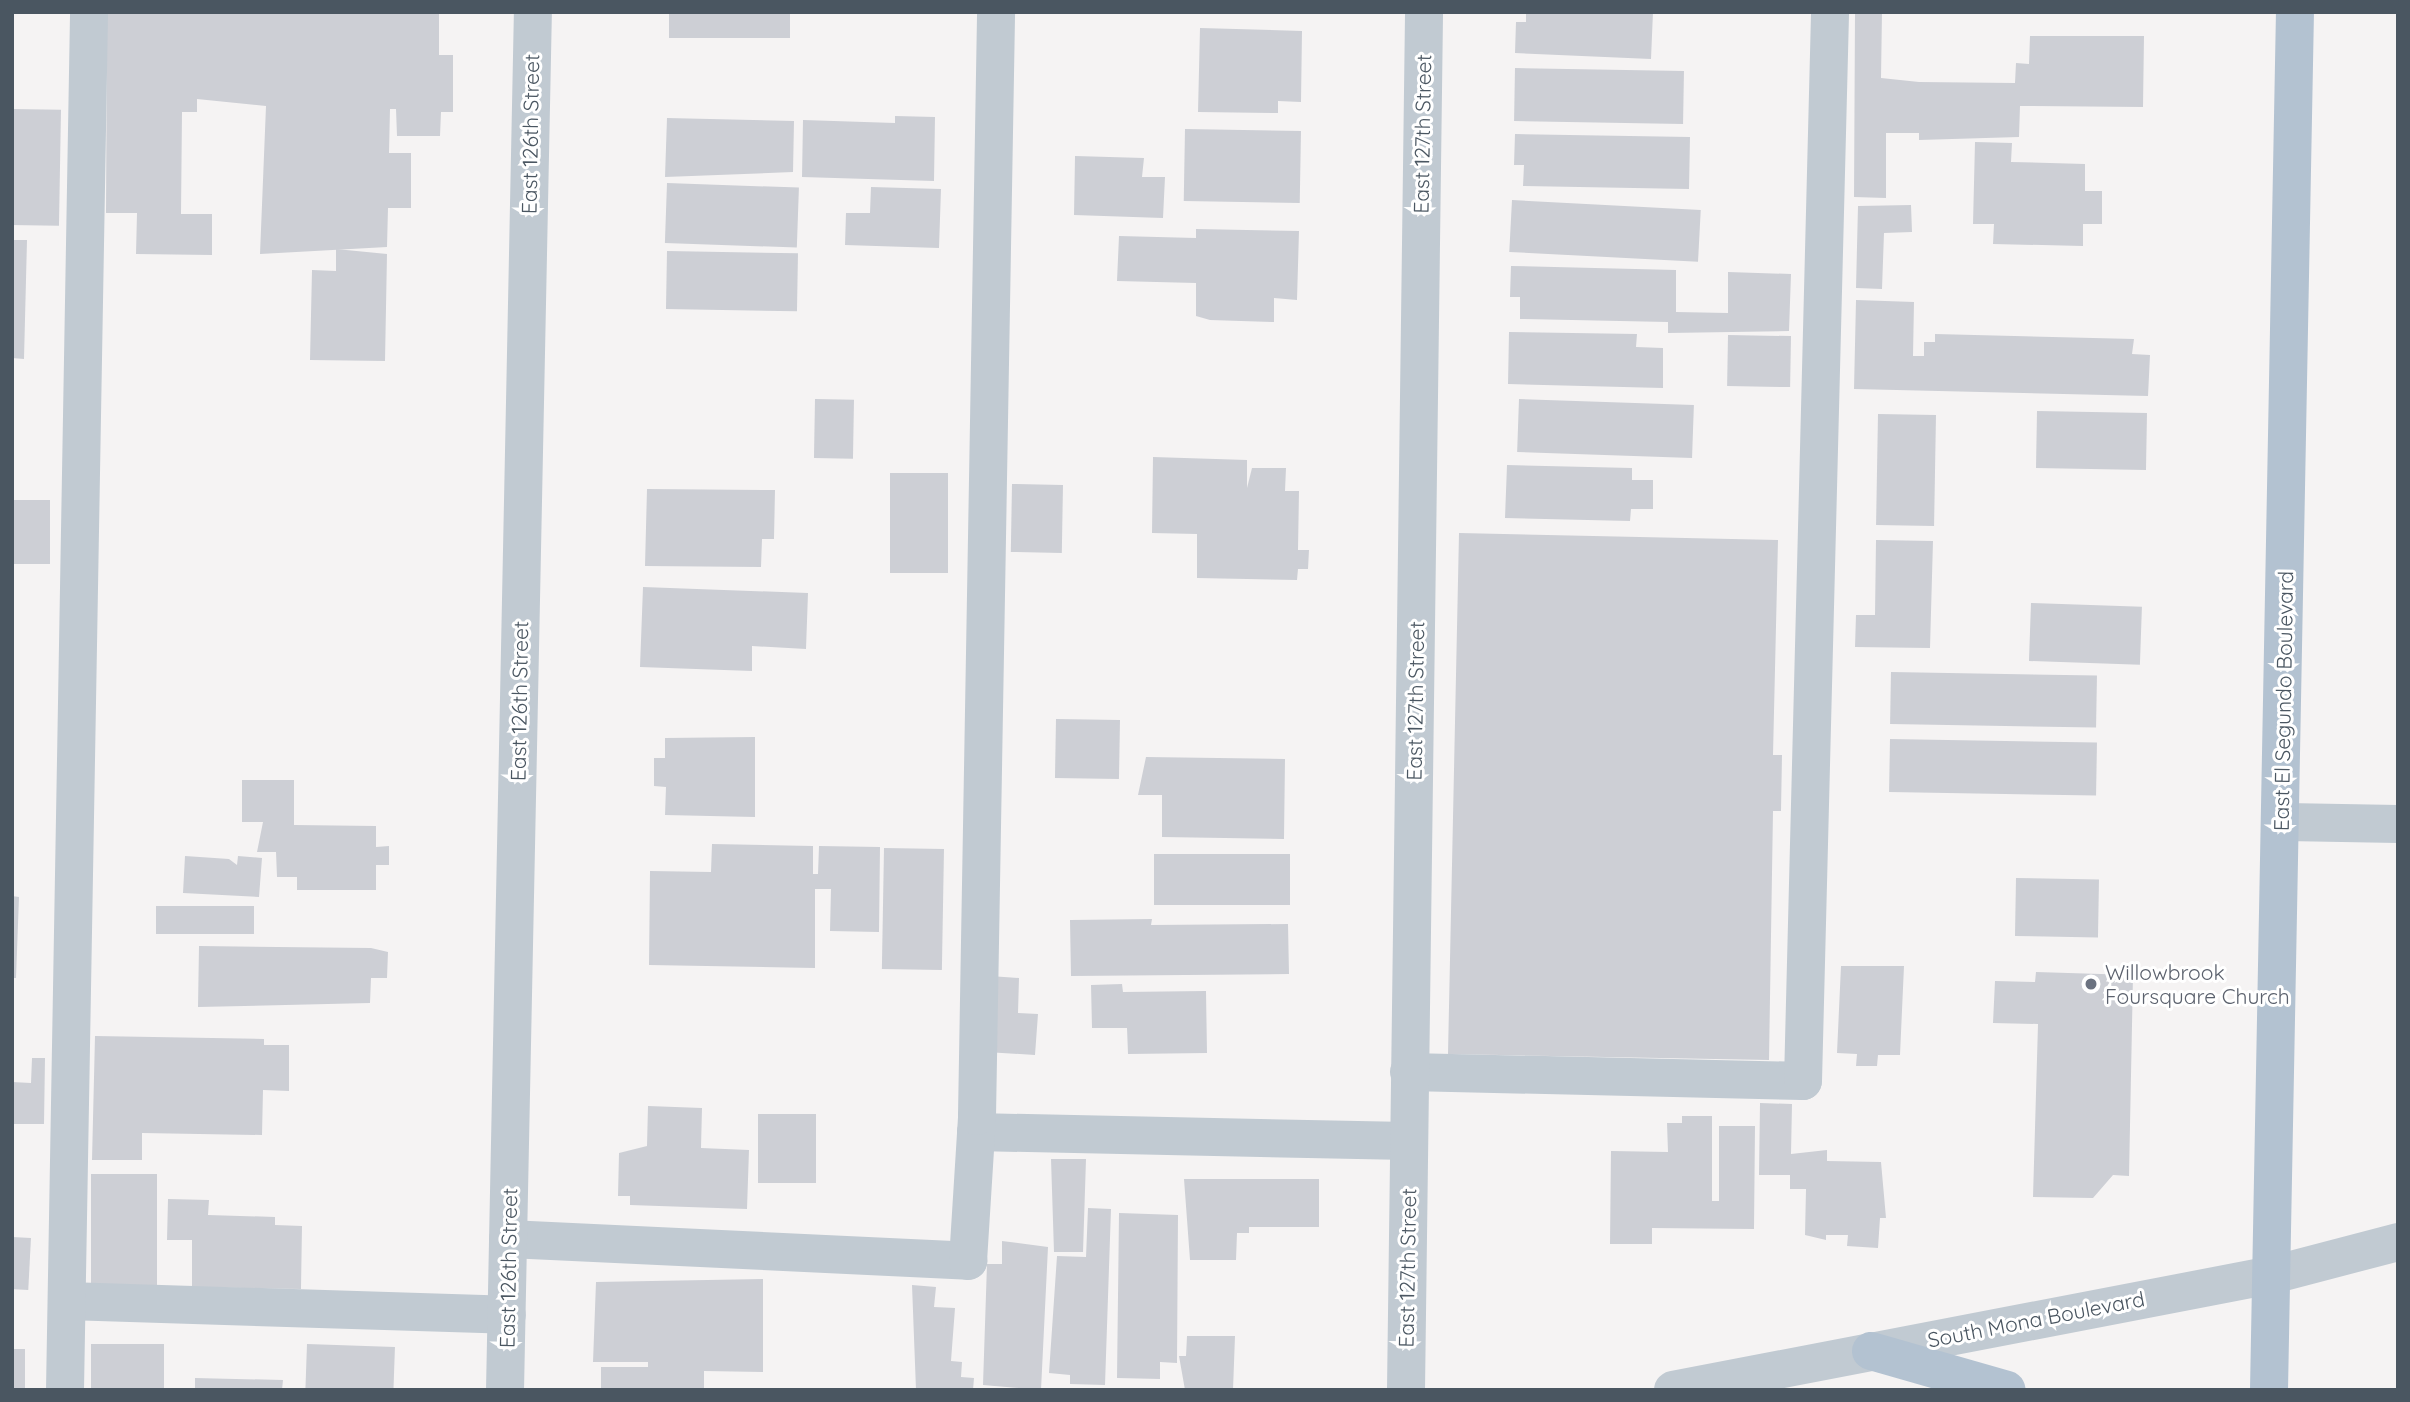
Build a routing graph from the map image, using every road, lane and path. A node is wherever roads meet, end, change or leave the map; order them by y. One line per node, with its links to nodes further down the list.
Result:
1 (89, 12): 15 (street)
2 (533, 12): 12 (street, East 126th Street)
3 (996, 12): 10 (street)
4 (1424, 12): 9 (street, East 127th Street)
5 (1830, 12): 9 (street)
6 (2295, 12): 7 (main road, East El Segundo Boulevard)
7 (2280, 822): 8 (street); 14 (main road, East El Segundo Boulevard)
8 (2398, 824)
9 (1409, 1072): 11 (street, East 127th Street)
10 (976, 1132): 11 (street); 12 (street)
11 (1408, 1141): 20 (street, East 127th Street)
12 (508, 1239): 16 (street, East 126th Street)
13 (2398, 1242): 14 (street, South Mona Boulevard)
14 (2272, 1275): 17 (street, South Mona Boulevard); 23 (main road, East El Segundo Boulevard)
15 (67, 1301): 16 (street); 18 (street)
16 (507, 1315): 19 (street, East 126th Street)
17 (1871, 1352): 21 (street, South Mona Boulevard); 22 (main road)
18 (65, 1390)
19 (505, 1390)
20 (1406, 1390)
21 (1673, 1390)
22 (2007, 1390)
23 (2269, 1390)

